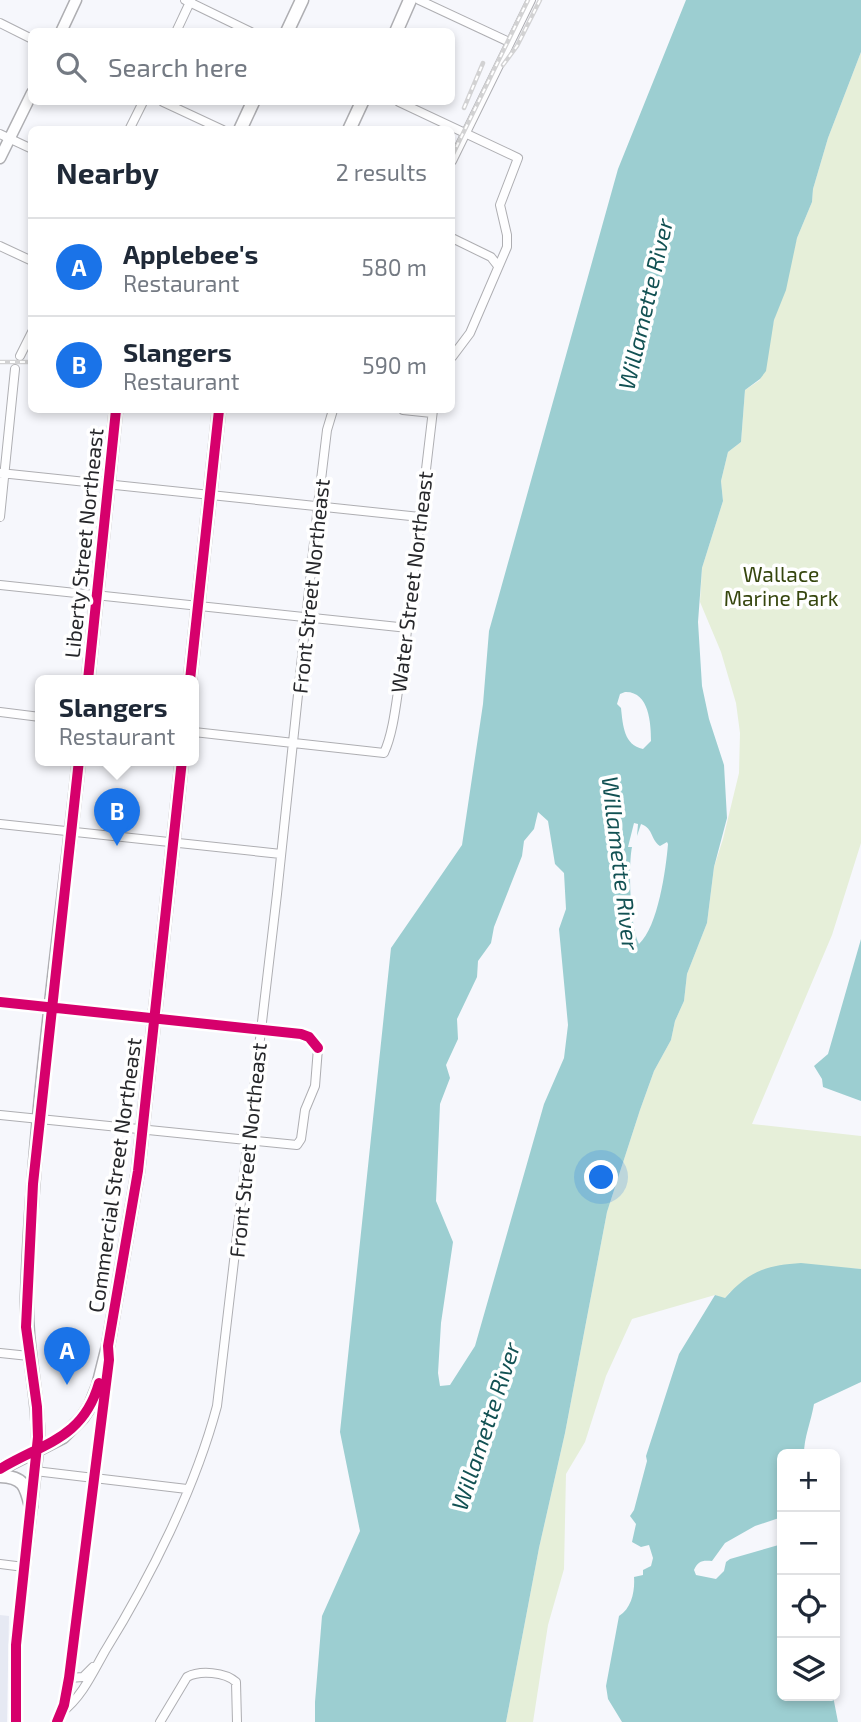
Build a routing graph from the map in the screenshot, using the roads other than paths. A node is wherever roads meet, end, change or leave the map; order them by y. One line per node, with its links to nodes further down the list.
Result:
1 (76, 0): 8 (main road)
2 (302, 0): 11 (highway)
3 (410, 0): 12 (highway)
4 (419, 0): 14 (street)
5 (531, 0): 14 (street)
6 (189, 1): 9 (street); 10 (street)
7 (0, 23): 13 (street)
8 (63, 28)
9 (178, 28)
10 (243, 28)
11 (289, 28)
12 (398, 28)
13 (28, 36)
14 (509, 42): 27 (street)
15 (28, 100): 28 (main road)
16 (142, 105): 21 (street)
17 (169, 105): 22 (street)
18 (252, 105): 23 (highway)
19 (361, 105): 24 (highway)
20 (405, 105): 25 (street)
21 (131, 126)
22 (214, 126)
23 (242, 126)
24 (351, 126)
25 (450, 126)
26 (455, 128): 27 (street)
27 (465, 133): 30 (street); 35 (street)
28 (5, 137): 29 (street); 31 (main road)
29 (28, 147)
30 (455, 155)
31 (0, 158)
32 (455, 239): 35 (street)
33 (0, 246): 34 (street)
34 (28, 259)
35 (498, 266): 37 (street)
36 (28, 340): 38 (street)
37 (455, 352)
38 (20, 356)
39 (15, 369): 44 (street)
40 (117, 413): 45 (highway, Liberty Street Northeast)
41 (219, 413): 46 (highway)
42 (332, 413): 47 (street, Front Street Northeast)
43 (432, 413): 49 (street, Water Street Northeast)
44 (2, 473): 45 (street); 48 (street)
45 (108, 483): 46 (street); 51 (highway, Liberty Street Northeast)
46 (210, 495): 47 (street); 52 (highway)
47 (318, 505): 49 (street); 53 (street, Front Street Northeast)
48 (0, 517)
49 (420, 517): 54 (street, Water Street Northeast)
50 (0, 585): 51 (street)
51 (97, 595): 52 (street); 55 (highway, Liberty Street Northeast)
52 (197, 606): 53 (street); 56 (highway)
53 (306, 617): 54 (street); 60 (street, Front Street Northeast)
54 (408, 628): 60 (street, Water Street Northeast)
55 (89, 675)
56 (190, 675)
57 (0, 712): 58 (street)
58 (35, 716)
59 (199, 733): 60 (street)
60 (293, 742): 66 (street, Front Street Northeast)
61 (78, 766): 64 (highway)
62 (180, 766): 65 (highway, Commercial Street Northeast)
63 (0, 824): 64 (street)
64 (72, 831): 65 (street); 68 (highway)
65 (172, 842): 66 (street); 69 (highway, Commercial Street Northeast)
66 (281, 854): 70 (street, Front Street Northeast)
67 (0, 1002): 68 (main road)
68 (52, 1007): 69 (main road); 72 (highway)
69 (155, 1018): 70 (street); 73 (highway, Commercial Street Northeast)
70 (260, 1030): 74 (street, Front Street Northeast); 74 (street)
71 (0, 1115): 72 (street)
72 (40, 1119): 73 (street); 77 (highway)
73 (142, 1127): 74 (street); 75 (highway, Commercial Street Northeast)
74 (248, 1140): 83 (street, Front Street Northeast)
75 (108, 1346): 78 (highway); 82 (main road, Commercial Street Northeast)
76 (0, 1353): 77 (street)
77 (29, 1356): 78 (highway)
78 (38, 1450): 79 (highway); 80 (main road)
79 (0, 1469)
80 (35, 1471): 82 (street); 84 (main road)
81 (0, 1476): 84 (highway)
82 (93, 1477): 83 (street); 88 (main road, Commercial Street Northeast)
83 (187, 1489): 87 (street, Front Street Northeast)
84 (32, 1507): 86 (main road)
85 (0, 1564): 86 (street)
86 (24, 1567): 91 (main road)
87 (102, 1657): 88 (street, Front Street Northeast); 89 (street, Front Street Northeast)
88 (69, 1678): 89 (main road, Front Street Northeast)
89 (59, 1717)
90 (26, 1721): 91 (street)
91 (17, 1722)
92 (160, 1722): 93 (street)
93 (237, 1722)

